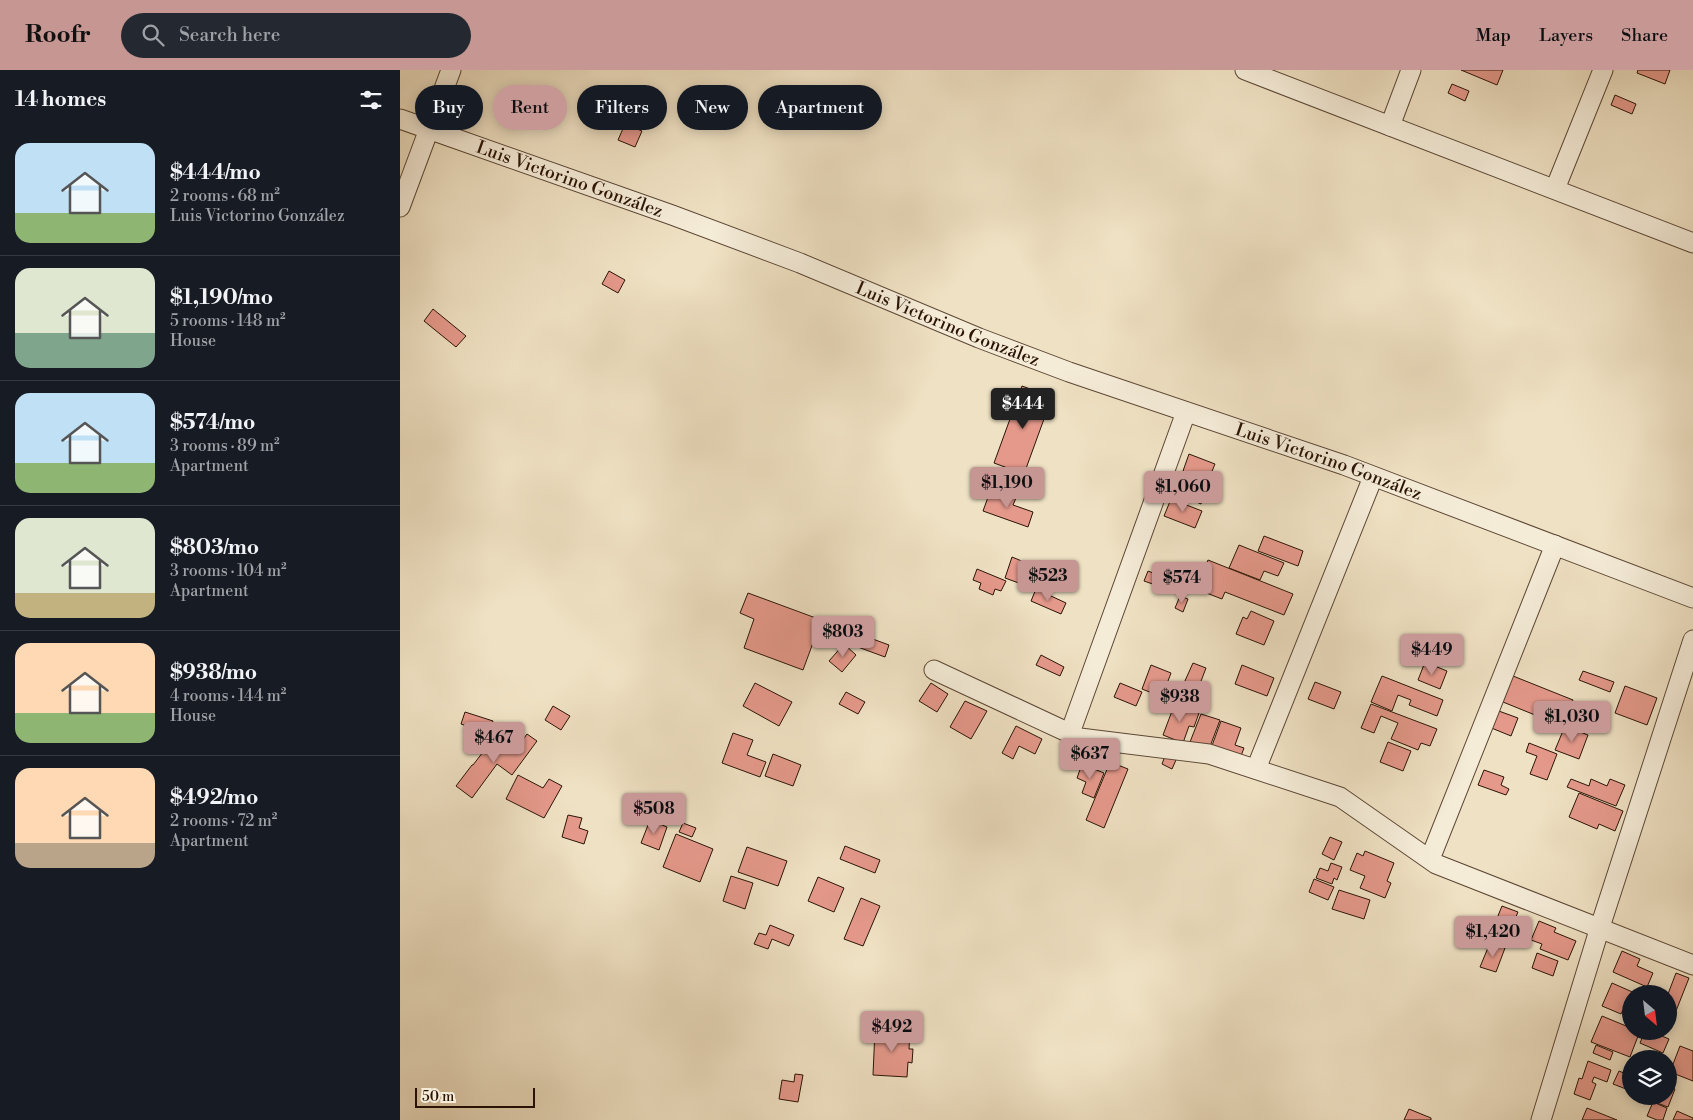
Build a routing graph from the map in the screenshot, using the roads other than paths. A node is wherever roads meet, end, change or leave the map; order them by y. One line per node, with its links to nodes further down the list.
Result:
1 (452, 70): 5 (street)
2 (1246, 70): 8 (street)
3 (1411, 70): 8 (street)
4 (1603, 70): 11 (street)
5 (446, 85)
6 (400, 119): 7 (street, Luis Victorino González)
7 (415, 124)
8 (1390, 126): 11 (street)
9 (429, 130): 12 (street)
10 (432, 130): 14 (street, Luis Victorino González)
11 (1554, 189): 13 (street)
12 (400, 207)
13 (1693, 242)
14 (1186, 412): 15 (street, Luis Victorino González); 20 (street)
15 (1373, 477): 16 (street, Luis Victorino González); 21 (street)
16 (1555, 545): 17 (street, Luis Victorino González); 22 (street)
17 (1693, 598)
18 (1693, 640): 23 (street)
19 (934, 670): 20 (street)
20 (1070, 733): 21 (street)
21 (1256, 769): 22 (street)
22 (1430, 859): 23 (street)
23 (1600, 927): 24 (street); 25 (street)
24 (1693, 965)
25 (1541, 1120)

